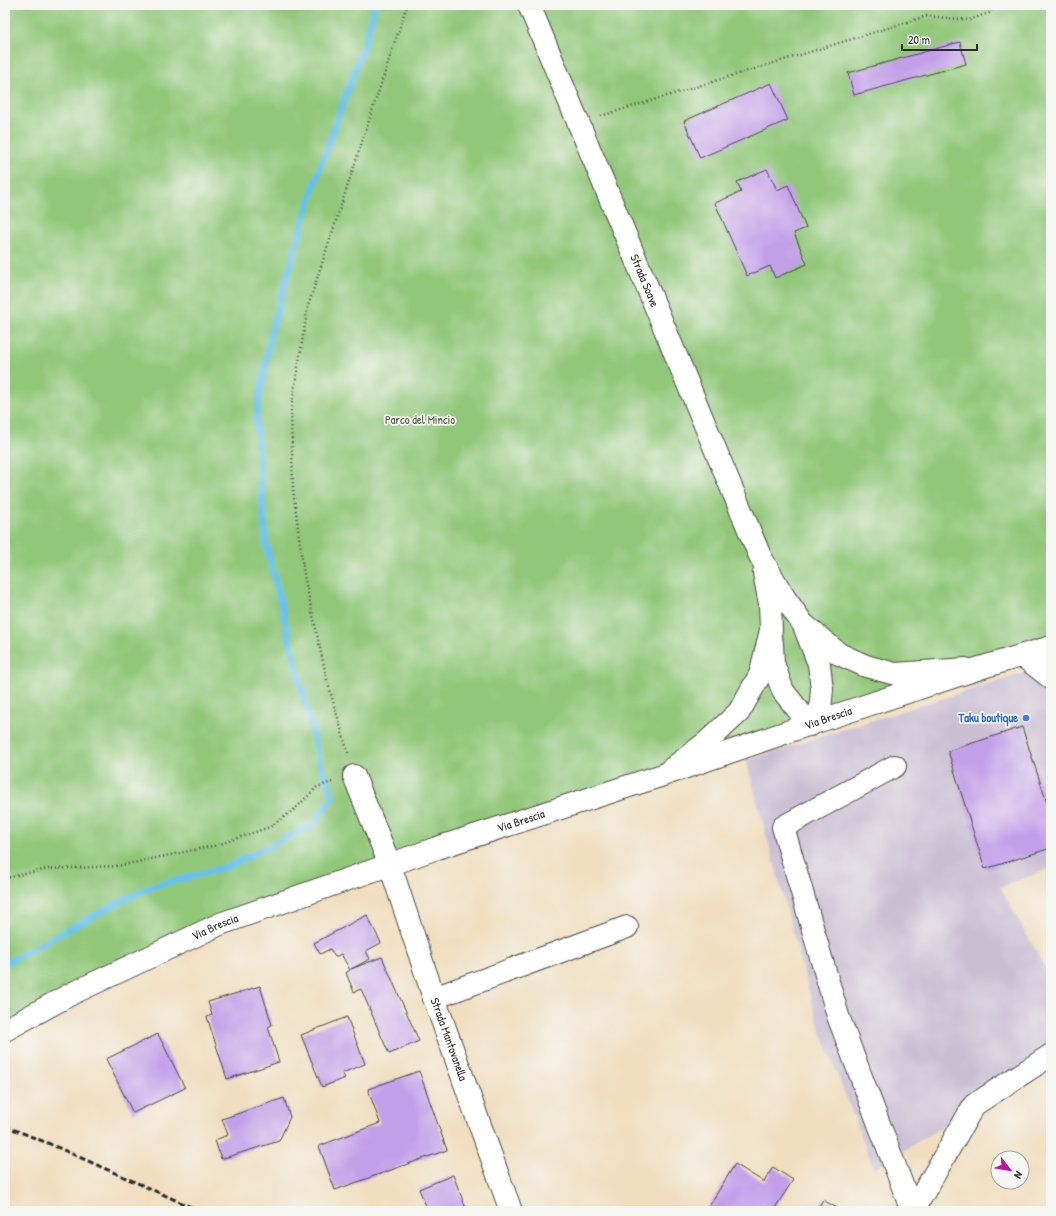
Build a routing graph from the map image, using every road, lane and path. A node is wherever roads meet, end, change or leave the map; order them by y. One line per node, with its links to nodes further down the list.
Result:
1 (407, 5): 15 (path)
2 (529, 5): 4 (street, Strada Soave)
3 (996, 5): 4 (path)
4 (579, 122): 5 (street, Strada Soave)
5 (760, 556): 6 (street); 7 (street)
6 (803, 624): 10 (street); 12 (street)
7 (770, 630): 12 (street); 14 (street)
8 (1051, 647): 9 (street, Via Brescia)
9 (1023, 656): 10 (street, Via Brescia); 11 (street)
10 (983, 667): 12 (street, Via Brescia)
11 (1051, 678)
12 (815, 723): 14 (street, Via Brescia)
13 (894, 766): 22 (street)
14 (663, 775): 17 (street, Via Brescia)
15 (354, 776): 17 (street, Strada Mantovanella)
16 (317, 787): 18 (path)
17 (390, 865): 20 (street, Strada Mantovanella); 21 (street, Via Brescia)
18 (5, 878)
19 (627, 928): 20 (street)
20 (434, 998): 23 (street, Strada Mantovanella)
21 (5, 1030)
22 (1051, 1055)
23 (511, 1211)

